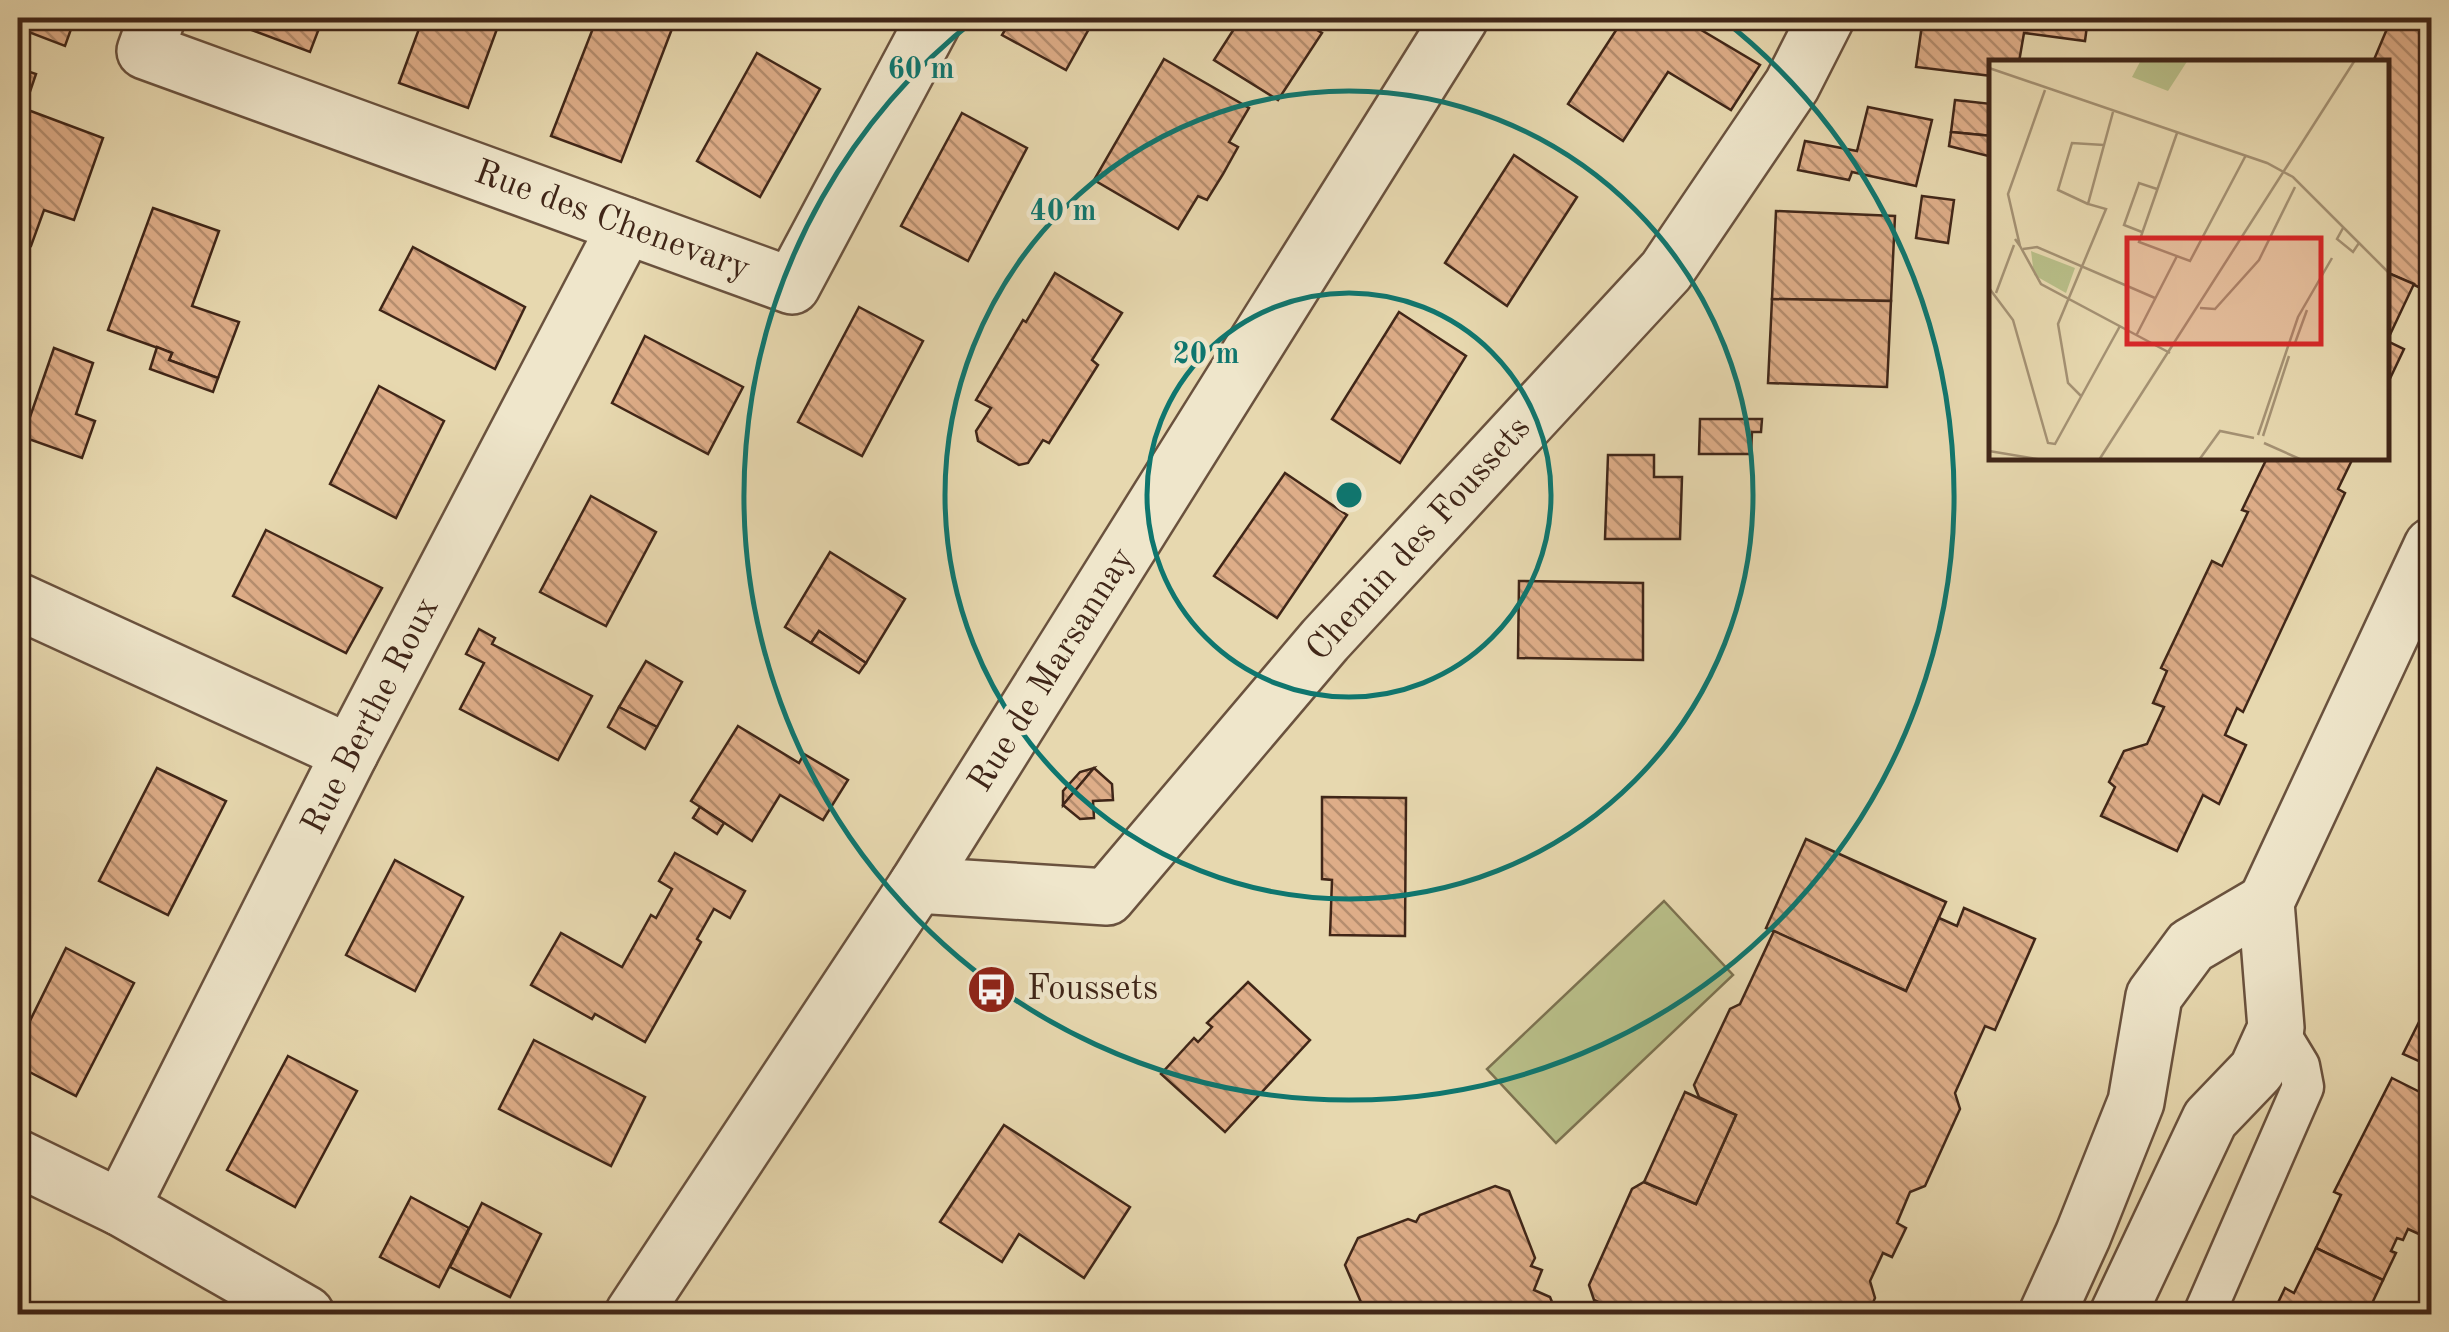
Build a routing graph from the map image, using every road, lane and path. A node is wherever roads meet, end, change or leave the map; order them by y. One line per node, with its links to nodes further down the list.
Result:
1 (934, 18): 5 (street, Rue des Chenevary)
2 (1460, 18): 9 (street, Rue de Marsannay)
3 (1826, 18): 9 (street, Chemin des Foussets)
4 (151, 34): 5 (street, Rue des Chenevary)
5 (626, 226): 8 (street, Rue Berthe Roux)
6 (2432, 546): 10 (street)
7 (18, 601): 8 (street)
8 (350, 753): 13 (street, Rue Berthe Roux)
9 (917, 886): 15 (street, Rue de Marsannay)
10 (2266, 902): 11 (street); 16 (street)
11 (2276, 1028): 17 (street); 18 (lane)
12 (18, 1158): 13 (street)
13 (122, 1208): 14 (street)
14 (306, 1314)
15 (633, 1314)
16 (2047, 1314)
17 (2118, 1314)
18 (2204, 1314)

